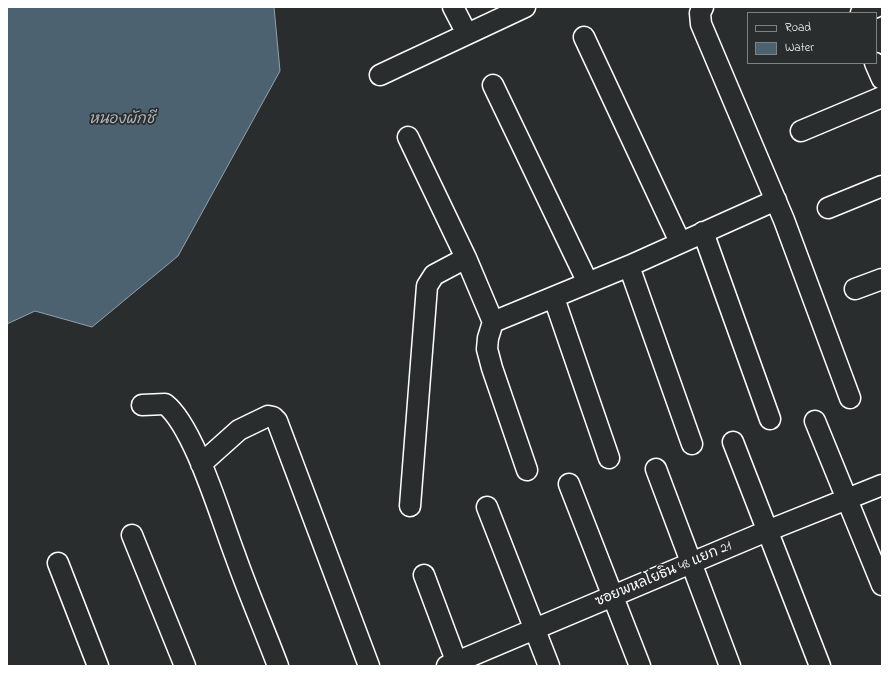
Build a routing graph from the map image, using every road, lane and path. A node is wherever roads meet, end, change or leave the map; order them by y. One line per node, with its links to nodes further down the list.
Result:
1 (453, 7): 6 (street)
2 (525, 7): 6 (street)
3 (703, 7): 16 (street)
4 (876, 7): 5 (street)
5 (864, 12)
6 (467, 34): 9 (street)
7 (584, 37): 19 (street)
8 (875, 64): 10 (street)
9 (380, 75)
10 (882, 79)
11 (493, 85): 23 (street)
12 (882, 97): 13 (street)
13 (801, 131)
14 (408, 137): 20 (street)
15 (882, 186): 17 (street)
16 (776, 200): 18 (street); 27 (street)
17 (828, 208)
18 (703, 232): 19 (street); 29 (street)
19 (680, 242): 21 (street)
20 (466, 258): 26 (street); 40 (street)
21 (629, 266): 23 (street); 32 (street)
22 (882, 279): 24 (street)
23 (588, 283): 25 (street)
24 (855, 290)
25 (554, 298): 26 (street); 33 (street)
26 (493, 322): 36 (street)
27 (850, 398)
28 (142, 405): 34 (street)
29 (770, 419)
30 (814, 421): 39 (street)
31 (733, 442): 42 (street)
32 (692, 444)
33 (609, 458)
34 (201, 464): 53 (street); 54 (street)
35 (656, 469): 45 (street)
36 (527, 470)
37 (569, 484): 48 (street)
38 (882, 485): 39 (street, ซอยพหลโยธิน 48 แยก 21)
39 (848, 498): 42 (street, ซอยพหลโยธิน 48 แยก 21); 47 (street)
40 (410, 506)
41 (487, 507): 49 (street)
42 (766, 531): 45 (street, ซอยพหลโยธิน 48 แยก 21); 58 (street)
43 (132, 535): 52 (street)
44 (58, 563): 51 (street)
45 (692, 563): 48 (street, ซอยพหลโยธิน 48 แยก 21); 57 (street)
46 (424, 575): 50 (street)
47 (882, 585)
48 (613, 596): 49 (street, ซอยพหลโยธิน 48 แยก 21); 56 (street)
49 (536, 629): 50 (street, ซอยพหลโยธิน 48 แยก 21); 55 (street)
50 (454, 665)
51 (98, 666)
52 (185, 666)
53 (278, 666)
54 (369, 666)
55 (549, 666)
56 (640, 666)
57 (730, 666)
58 (820, 666)

